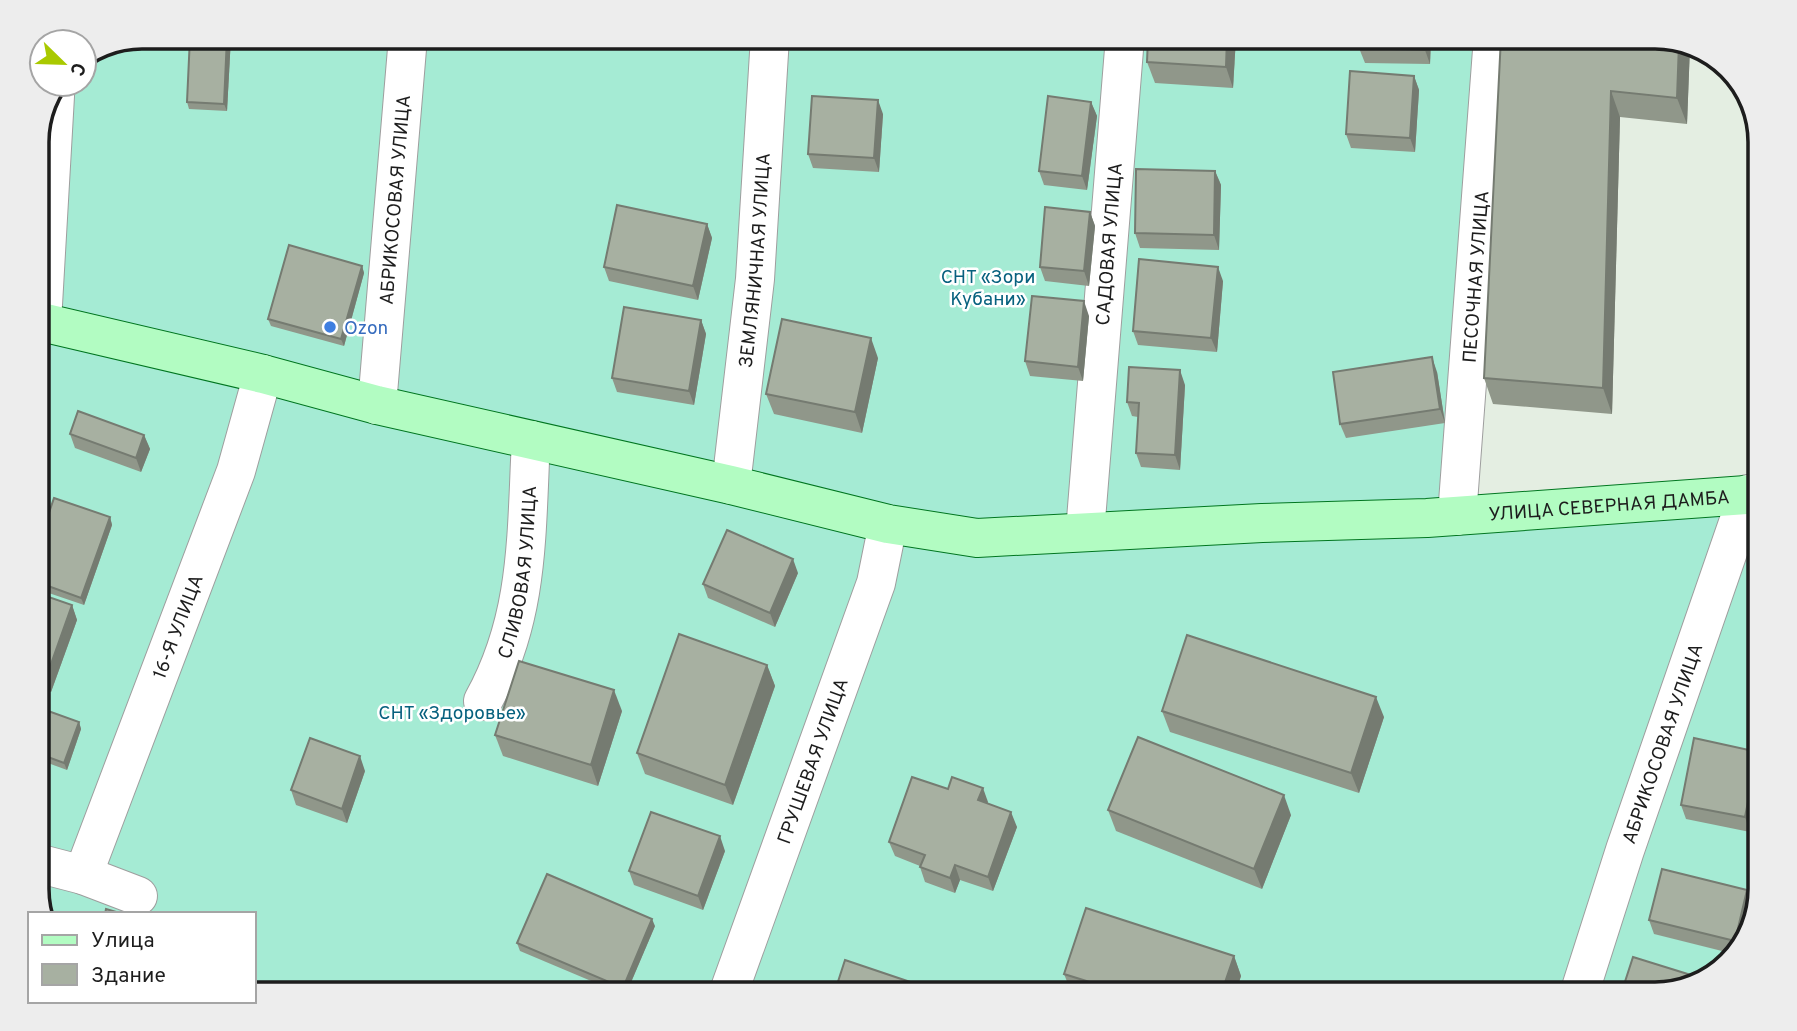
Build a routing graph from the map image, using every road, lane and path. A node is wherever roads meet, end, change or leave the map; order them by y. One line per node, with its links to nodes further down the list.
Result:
1 (407, 49): 9 (street, АБРИКОСОВАЯ УЛИЦА)
2 (770, 49): 11 (street, ЗЕМЛЯНИЧНАЯ УЛИЦА)
3 (1124, 49): 16 (street, САДОВАЯ УЛИЦА)
4 (1492, 49): 14 (street, ПЕСОЧНАЯ УЛИЦА)
5 (54, 114): 6 (street)
6 (49, 186)
7 (49, 323): 8 (street, УЛИЦА СЕВЕРНАЯ ДАМБА)
8 (264, 374): 9 (street, УЛИЦА СЕВЕРНАЯ ДАМБА); 19 (street, 16-Я УЛИЦА)
9 (377, 405): 10 (street, УЛИЦА СЕВЕРНАЯ ДАМБА)
10 (531, 440): 11 (street, УЛИЦА СЕВЕРНАЯ ДАМБА); 17 (street, СЛИВОВАЯ УЛИЦА)
11 (731, 485): 15 (street, УЛИЦА СЕВЕРНАЯ ДАМБА)
12 (1748, 494): 14 (street, УЛИЦА СЕВЕРНАЯ ДАМБА)
13 (1748, 511): 22 (street, АБРИКОСОВАЯ УЛИЦА)
14 (1457, 516): 16 (street, УЛИЦА СЕВЕРНАЯ ДАМБА)
15 (888, 524): 16 (street, УЛИЦА СЕВЕРНАЯ ДАМБА); 21 (street, ГРУШЕВАЯ УЛИЦА)
16 (1086, 532)
17 (482, 701)
18 (49, 866): 19 (street)
19 (83, 875): 20 (street)
20 (138, 896)
21 (733, 982)
22 (1583, 982)

